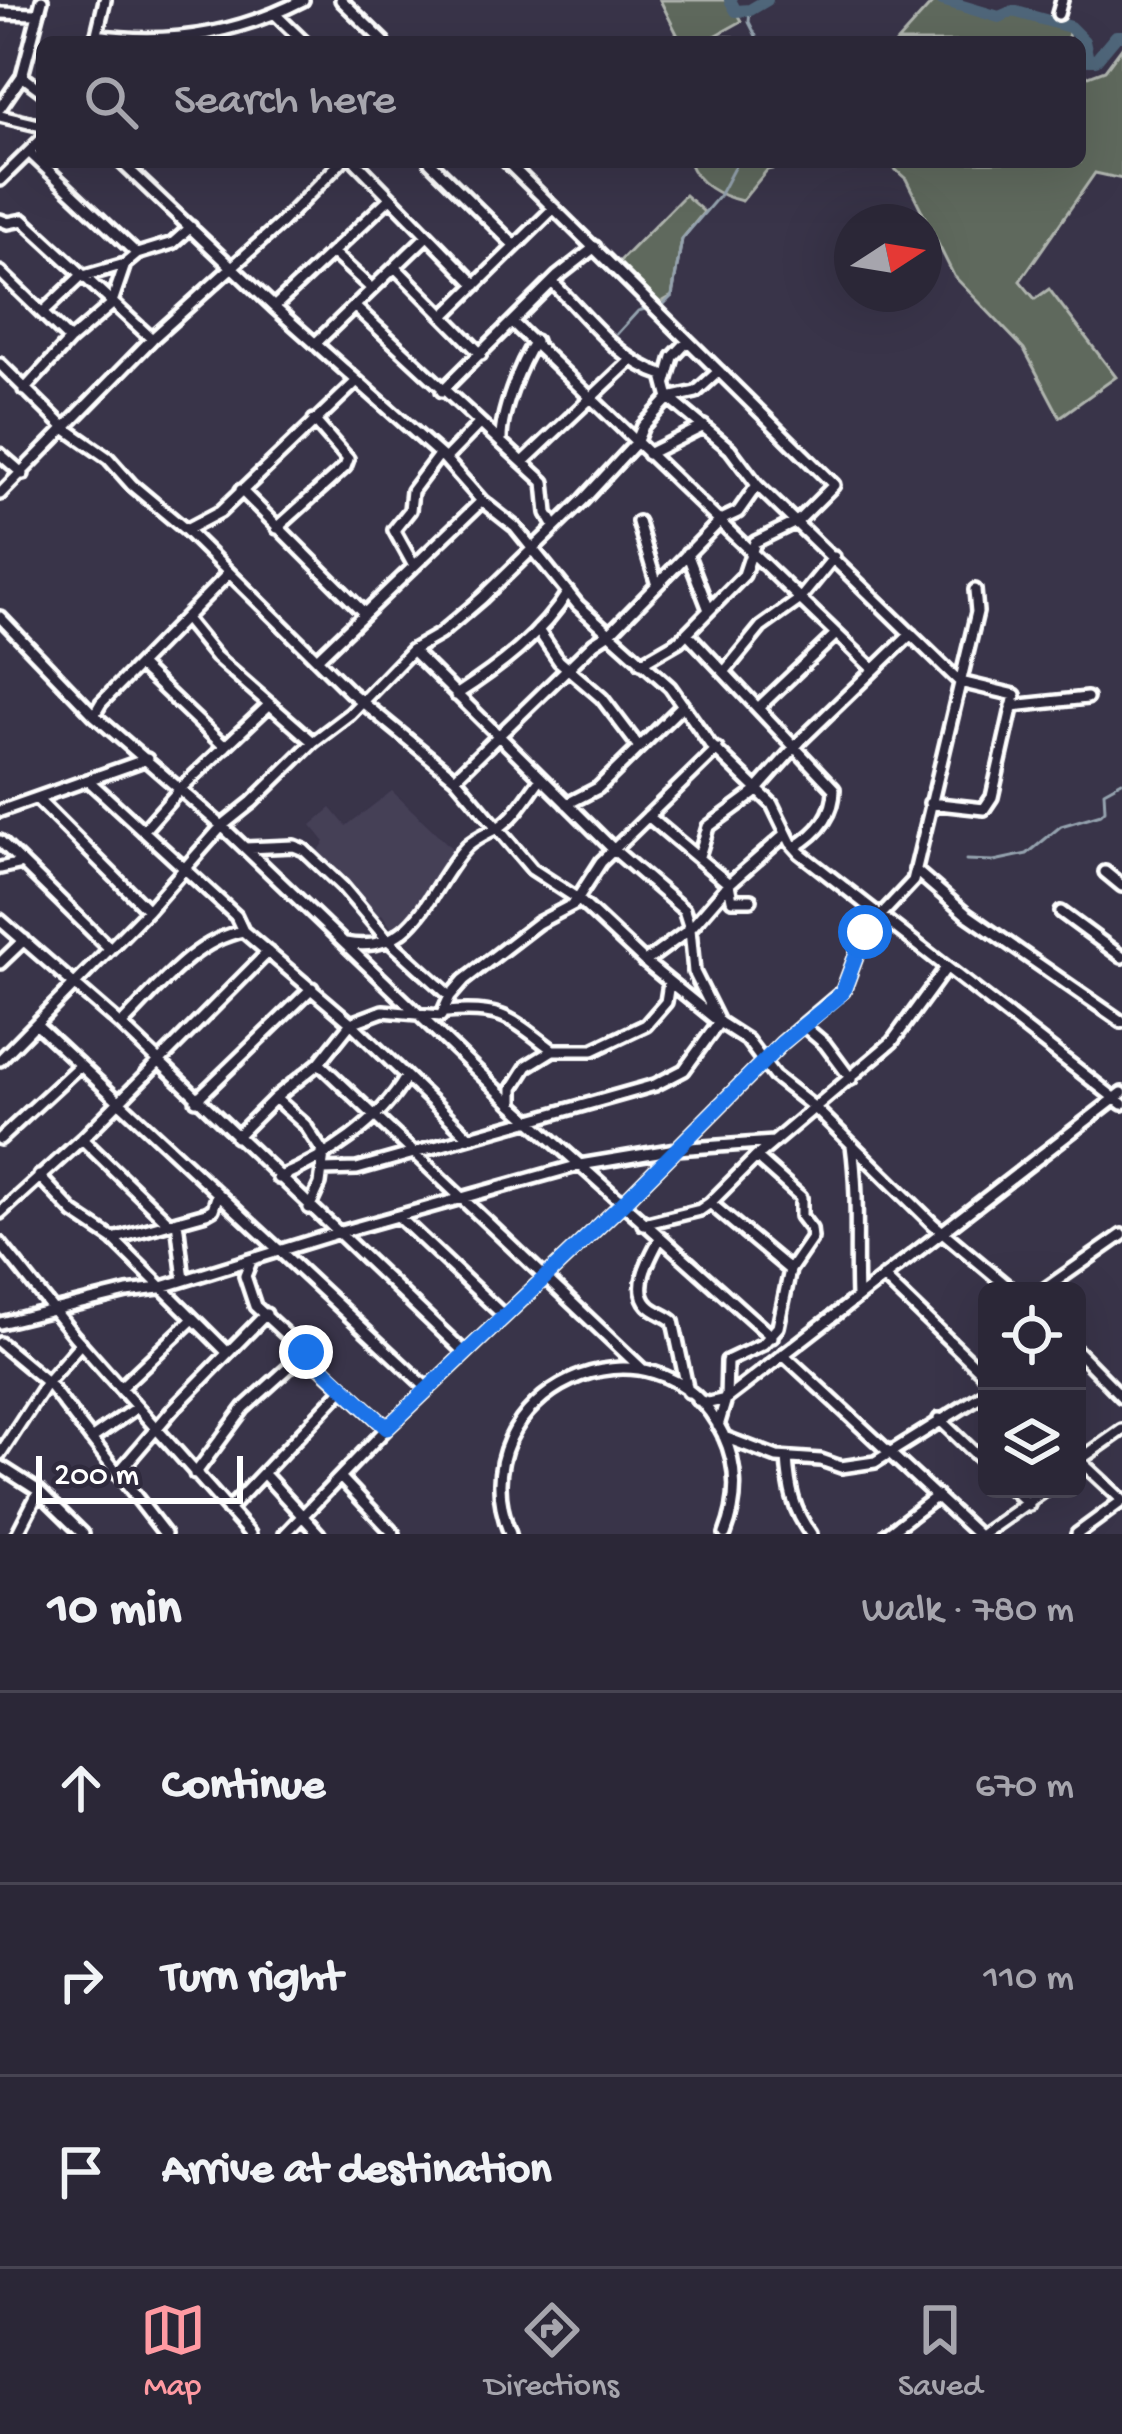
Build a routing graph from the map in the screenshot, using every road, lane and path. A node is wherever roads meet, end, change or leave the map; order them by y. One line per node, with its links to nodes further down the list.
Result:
1 (42, 0): 7 (street)
2 (105, 0): 11 (street)
3 (303, 0): 8 (street)
4 (341, 0): 15 (street)
5 (1062, 0): 9 (street)
6 (0, 13): 7 (street)
7 (36, 14): 16 (street)
8 (275, 14): 10 (street); 14 (street)
9 (1058, 14)
10 (238, 28): 12 (street); 13 (street)
11 (96, 36)
12 (200, 36)
13 (243, 36)
14 (298, 36)
15 (377, 36)
16 (22, 76): 17 (street); 18 (street)
17 (36, 87)
18 (0, 112): 19 (street)
19 (36, 124)
20 (36, 146): 21 (street)
21 (30, 153): 22 (street); 29 (street)
22 (36, 159)
23 (46, 168): 38 (street)
24 (127, 168): 33 (street)
25 (335, 168): 40 (street)
26 (361, 168): 30 (street)
27 (436, 168): 35 (street)
28 (513, 168): 31 (street)
29 (0, 179)
30 (388, 199): 34 (street); 37 (street)
31 (554, 209): 35 (street); 36 (street)
32 (0, 220): 43 (street)
33 (191, 227): 38 (street); 40 (street)
34 (427, 236): 41 (street); 45 (street)
35 (515, 246): 45 (street)
36 (595, 247): 44 (street); 56 (street)
37 (334, 253): 46 (street); 49 (street)
38 (137, 254): 39 (street)
39 (124, 264): 43 (street); 47 (street)
40 (231, 266): 49 (street); 53 (street)
41 (395, 267): 46 (street); 51 (street)
42 (0, 272): 50 (street)
43 (80, 277): 47 (street); 50 (street)
44 (554, 284): 52 (street); 59 (street)
45 (476, 285): 51 (street)
46 (373, 289): 48 (street)
47 (111, 305): 53 (street); 54 (street)
48 (354, 306): 57 (street); 65 (street)
49 (274, 307): 57 (street)
50 (42, 313): 54 (street)
51 (445, 315): 58 (street)
52 (513, 322): 55 (street); 58 (street)
53 (152, 339): 71 (street)
54 (70, 340): 64 (street)
55 (535, 341): 66 (street); 72 (street)
56 (688, 341): 61 (street); 63 (street)
57 (315, 344): 62 (street)
58 (481, 354): 65 (street)
59 (630, 361): 63 (street); 66 (street)
60 (0, 364): 64 (street)
61 (719, 371): 67 (street); 84 (street)
62 (357, 381): 68 (street); 76 (street)
63 (665, 382): 67 (street)
64 (24, 390): 71 (street)
65 (442, 391): 69 (street)
66 (589, 396): 73 (street); 77 (street)
67 (669, 398): 70 (street); 73 (street)
68 (314, 420): 80 (street); 87 (street)
69 (480, 423): 72 (street); 76 (street)
70 (704, 426): 75 (street); 79 (street)
71 (65, 428): 78 (street); 88 (street)
72 (501, 442): 77 (street)
73 (636, 443): 75 (street); 86 (street)
74 (0, 454): 78 (street)
75 (648, 454): 83 (street)
76 (442, 457): 82 (street); 93 (street)
77 (523, 462): 86 (street)
78 (23, 474): 81 (street)
79 (757, 485): 83 (street); 84 (street)
80 (242, 490): 87 (street); 88 (street)
81 (0, 494)
82 (482, 501): 89 (street); 93 (street)
83 (721, 520): 90 (street); 91 (street)
84 (798, 521): 90 (street); 92 (street)
85 (638, 522): 95 (street)
86 (555, 527): 89 (street)
87 (277, 528): 100 (street)
88 (186, 530): 94 (street)
89 (532, 548): 97 (street); 108 (street)
90 (751, 553): 98 (street); 99 (street)
91 (687, 554): 95 (street); 99 (street)
92 (834, 557): 98 (street); 107 (street)
93 (414, 566): 100 (street)
94 (230, 573): 102 (street); 109 (street)
95 (656, 582): 104 (street)
96 (975, 590): 115 (street)
97 (568, 592): 103 (street); 104 (street)
98 (799, 600): 106 (street); 114 (street)
99 (709, 610): 105 (street)
100 (363, 612): 109 (street)
101 (0, 617): 123 (street)
102 (187, 620): 111 (street); 119 (street)
103 (538, 630): 112 (street); 116 (street)
104 (611, 632): 110 (street); 112 (street)
105 (687, 633): 110 (street); 114 (street)
106 (836, 634): 113 (street); 122 (street)
107 (911, 634): 113 (street); 115 (street)
108 (412, 650): 116 (street); 118 (street)
109 (318, 658): 118 (street)
110 (641, 663): 120 (street)
111 (141, 667): 123 (street); 126 (street)
112 (567, 669): 124 (street); 127 (street)
113 (873, 669): 128 (street)
114 (725, 671): 122 (street)
115 (960, 682): 121 (street); 137 (street)
116 (456, 695): 124 (street)
117 (1087, 698): 121 (street)
118 (363, 701): 125 (street); 131 (street)
119 (269, 704): 125 (street); 126 (street)
120 (682, 704): 127 (street); 129 (street)
121 (1012, 706): 137 (street)
122 (758, 708): 128 (street)
123 (94, 715): 130 (street)
124 (500, 734): 131 (street); 132 (street)
125 (313, 742): 141 (street)
126 (225, 747): 134 (street)
127 (639, 747): 138 (street)
128 (795, 747): 135 (street); 146 (street)
129 (717, 749): 135 (street); 140 (street)
130 (147, 759): 133 (street); 134 (street)
131 (455, 778): 142 (street)
132 (541, 778): 138 (street); 142 (street)
133 (89, 781): 136 (street); 143 (street)
134 (180, 789): 141 (street); 143 (street)
135 (758, 789): 144 (street); 149 (street)
136 (37, 799): 139 (street); 159 (street)
137 (930, 803): 153 (street)
138 (567, 804): 148 (street)
139 (0, 811)
140 (648, 816): 148 (street); 149 (street)
141 (222, 826): 147 (street); 152 (street)
142 (500, 826): 157 (street); 165 (street)
143 (143, 831): 152 (street)
144 (786, 834): 146 (street); 155 (street)
145 (0, 841): 150 (street)
146 (795, 847): 161 (street)
147 (244, 848): 165 (street); 167 (street)
148 (613, 849): 157 (street); 163 (street)
149 (699, 856): 155 (street)
150 (22, 863): 151 (street); 168 (street)
151 (0, 868)
152 (186, 870): 159 (street); 164 (street)
153 (915, 870): 161 (street); 181 (street)
154 (1106, 872): 156 (street)
155 (729, 884): 158 (street); 163 (street)
156 (1122, 886)
157 (578, 899): 171 (street); 177 (street)
158 (752, 900)
159 (148, 910): 168 (street)
160 (1061, 912): 170 (street)
161 (883, 914): 173 (street); 185 (street)
162 (0, 920): 166 (street)
163 (690, 929): 171 (street); 180 (street)
164 (243, 931): 169 (street); 184 (street)
165 (386, 938): 167 (street); 177 (street)
166 (24, 940): 172 (street); 175 (street)
167 (341, 942): 179 (street)
168 (109, 948): 175 (street)
169 (268, 952): 176 (street); 188 (street)
170 (1122, 957)
171 (644, 962): 174 (street)
172 (0, 963)
173 (946, 968): 193 (street); 195 (street)
174 (669, 982): 180 (street); 186 (street)
175 (73, 984): 183 (street); 184 (street)
176 (312, 988): 182 (street); 196 (street)
177 (450, 996): 178 (street)
178 (446, 1012): 179 (street); 186 (street)
179 (422, 1017): 182 (street); 198 (street)
180 (718, 1022): 190 (street); 201 (street)
181 (1122, 1022)
182 (351, 1023): 189 (street); 192 (street)
183 (36, 1024): 187 (street); 191 (street)
184 (121, 1025): 188 (street)
185 (805, 1027): 190 (street); 193 (street)
186 (553, 1050): 198 (street)
187 (0, 1060)
188 (158, 1064): 196 (street); 197 (street)
189 (319, 1064): 194 (street); 200 (street)
190 (765, 1064): 199 (street); 208 (street)
191 (80, 1065): 197 (street); 204 (street)
192 (406, 1077): 200 (street); 202 (street)
193 (850, 1078): 199 (street)
194 (275, 1098): 203 (street); 210 (street)
195 (1120, 1098): 225 (street)
196 (196, 1100): 203 (street)
197 (118, 1102): 205 (street); 216 (street)
198 (513, 1106): 201 (street)
199 (815, 1108): 206 (street); 207 (street)
200 (374, 1117): 209 (street); 210 (street)
201 (530, 1119): 202 (street); 212 (street)
202 (468, 1136): 209 (street)
203 (236, 1137): 215 (street)
204 (0, 1139)
205 (82, 1139): 214 (street); 223 (street)
206 (774, 1142): 208 (street); 211 (street)
207 (852, 1145): 225 (street); 240 (street)
208 (676, 1149): 212 (street); 219 (street)
209 (410, 1152): 213 (street); 217 (street)
210 (324, 1154): 213 (street); 215 (street)
211 (756, 1157): 218 (street); 233 (street)
212 (580, 1165): 217 (street); 219 (street)
213 (323, 1170): 220 (street)
214 (39, 1176): 221 (street); 228 (street)
215 (278, 1178): 220 (street)
216 (218, 1194): 223 (street); 231 (street)
217 (461, 1200): 222 (street); 235 (street)
218 (710, 1203): 224 (street); 233 (street)
219 (621, 1205): 224 (street); 235 (street)
220 (309, 1208): 226 (street)
221 (0, 1213)
222 (399, 1217): 226 (street); 243 (street)
223 (173, 1222): 228 (street); 236 (street)
224 (643, 1224): 229 (street)
225 (942, 1230): 234 (street); 237 (street)
226 (337, 1233): 231 (street); 251 (street)
227 (1122, 1234): 238 (street)
228 (113, 1240): 239 (street)
229 (658, 1240): 246 (street); 260 (street)
230 (0, 1243): 241 (street)
231 (279, 1250): 232 (street); 259 (street)
232 (251, 1260): 236 (street); 242 (street)
233 (790, 1270): 246 (street)
234 (883, 1277): 240 (street); 254 (street)
235 (543, 1278): 243 (street); 255 (street)
236 (184, 1280): 239 (street)
237 (1003, 1282)
238 (1055, 1282)
239 (159, 1288): 241 (street); 244 (street)
240 (857, 1297): 252 (street)
241 (54, 1308): 245 (street); 248 (street)
242 (266, 1314): 249 (street); 250 (street)
243 (504, 1316): 251 (street)
244 (193, 1318): 249 (street); 257 (street)
245 (0, 1323)
246 (772, 1337): 263 (street)
247 (0, 1343): 256 (street)
248 (81, 1343): 256 (street); 257 (street)
249 (227, 1352): 266 (street)
250 (306, 1352): 258 (street); 279 (street)
251 (465, 1353): 259 (street)
252 (783, 1354): 263 (street); 271 (street)
253 (1086, 1360): 261 (street)
254 (978, 1368)
255 (646, 1372): 260 (street); 297 (street)
256 (47, 1382): 270 (street); 272 (street)
257 (120, 1388): 264 (street)
258 (344, 1388): 267 (street); 280 (street)
259 (428, 1389): 267 (street)
260 (692, 1396): 263 (street); 269 (street)
261 (1122, 1396)
262 (978, 1398): 265 (street)
263 (727, 1399): 269 (street)
264 (137, 1407): 266 (street); 270 (street)
265 (939, 1420): 271 (street); 274 (street)
266 (156, 1427): 278 (street); 279 (street)
267 (387, 1428): 281 (street)
268 (1122, 1430): 273 (street)
269 (721, 1432): 275 (street); 298 (street)
270 (91, 1438): 278 (street)
271 (891, 1453): 275 (street); 283 (street)
272 (0, 1454)
273 (1086, 1455)
274 (978, 1457)
275 (787, 1458): 299 (street)
276 (0, 1466): 282 (street)
277 (1086, 1467): 286 (street)
278 (119, 1472): 292 (street)
279 (195, 1474): 288 (street)
280 (264, 1474): 288 (street); 289 (street)
281 (341, 1478): 289 (street); 296 (street)
282 (39, 1491): 290 (street); 291 (street)
283 (937, 1496): 300 (street); 301 (street)
284 (1022, 1498): 287 (street)
285 (1037, 1498): 287 (street)
286 (1122, 1501): 302 (street)
287 (1029, 1505): 301 (street)
288 (228, 1510): 293 (street)
289 (303, 1516): 294 (street); 295 (street)
290 (17, 1534)
291 (83, 1534)
292 (165, 1534)
293 (250, 1534)
294 (285, 1534)
295 (319, 1534)
296 (394, 1534)
297 (510, 1534)
298 (725, 1534)
299 (811, 1534)
300 (887, 1534)
301 (980, 1534)
302 (1077, 1534)

